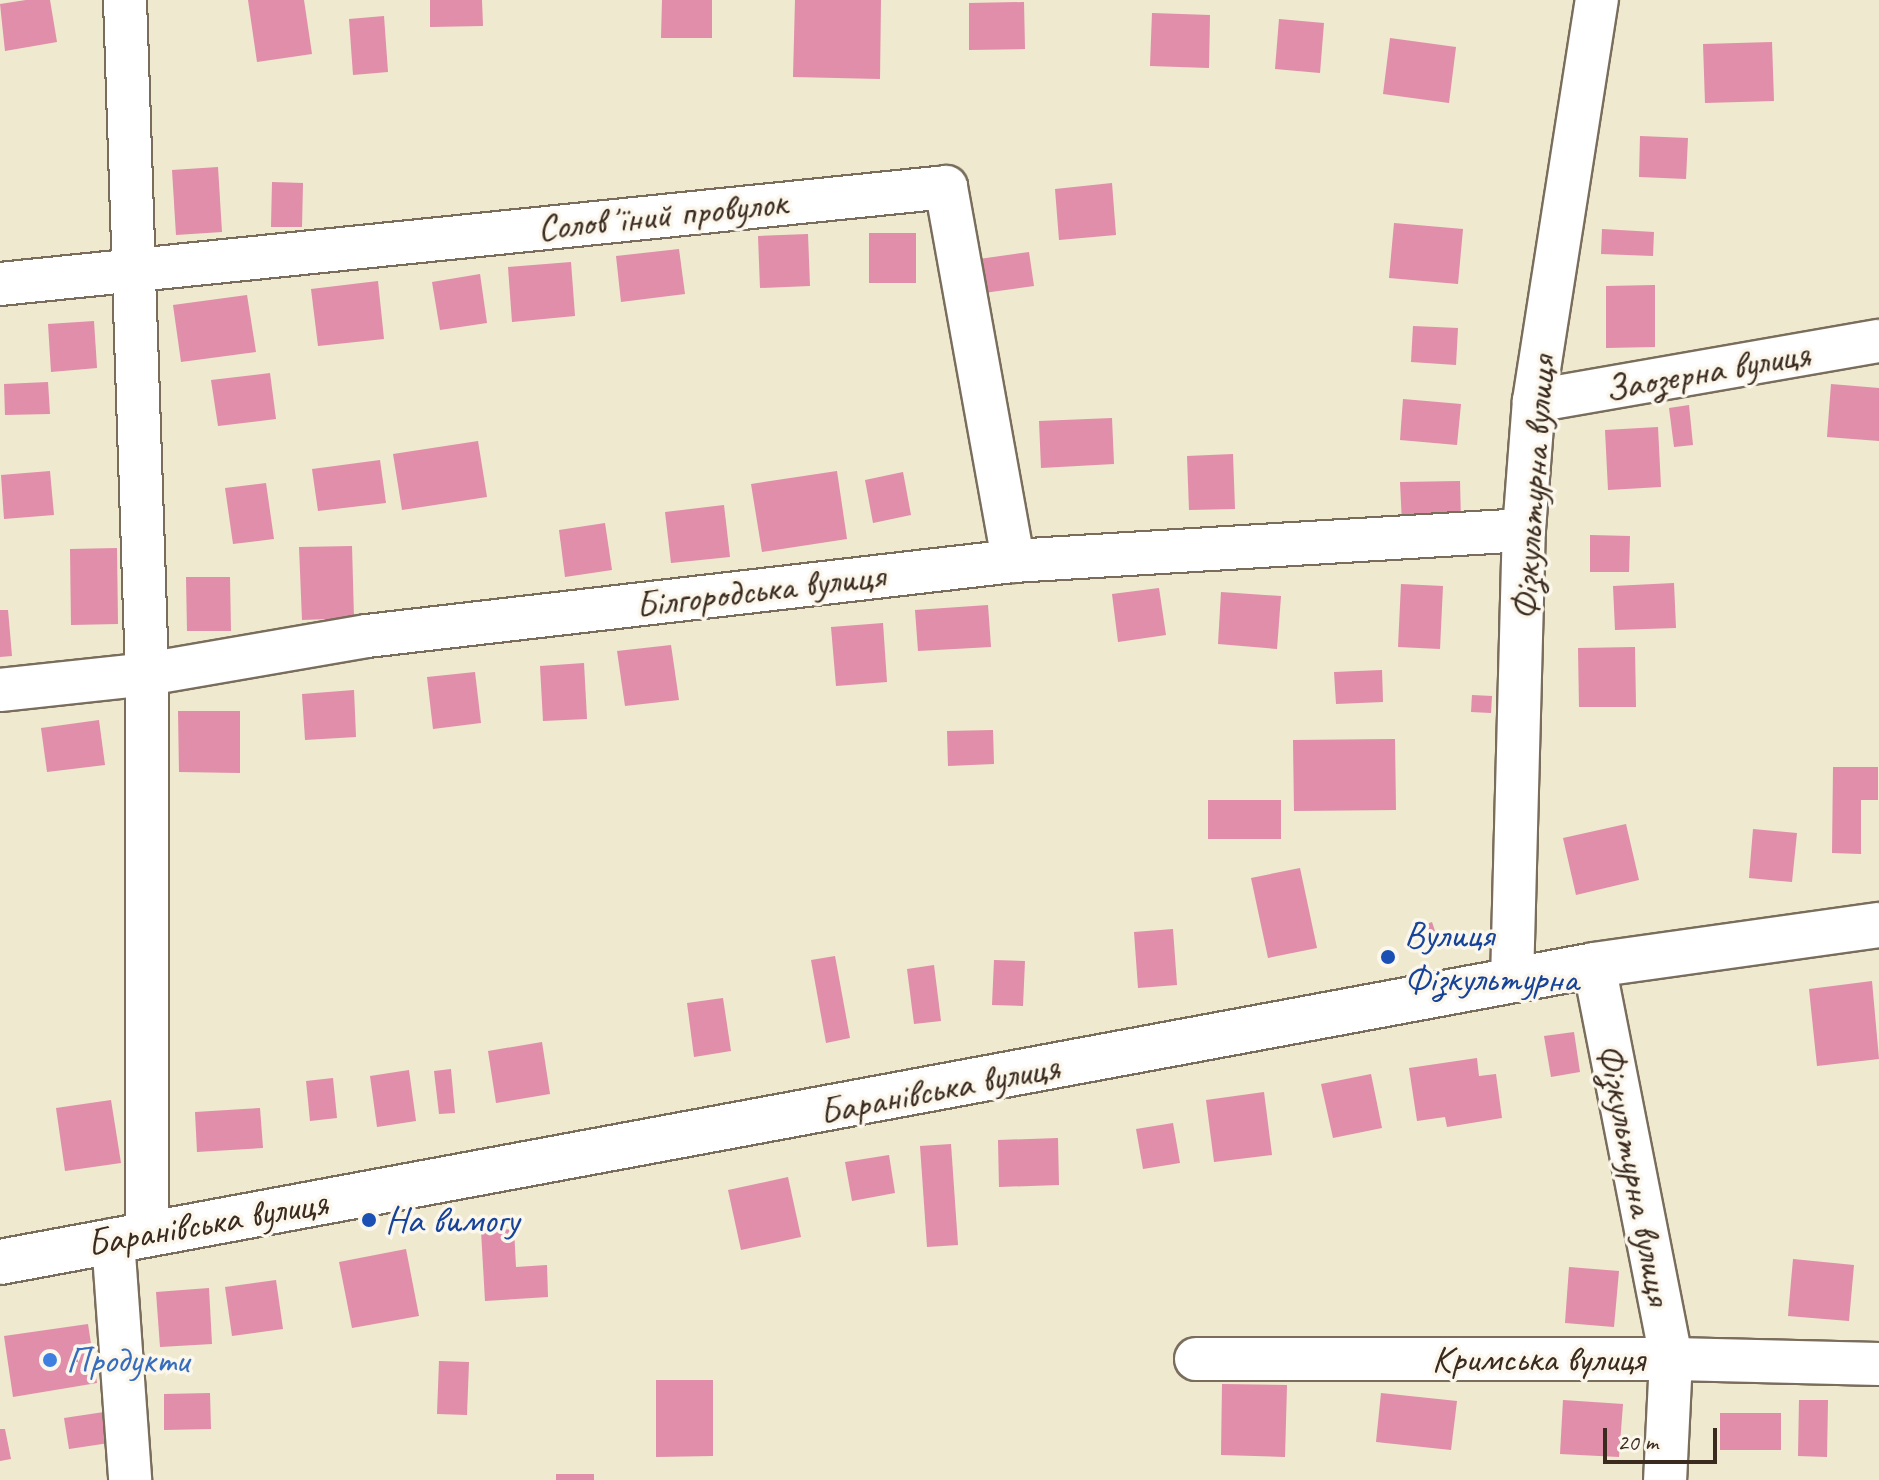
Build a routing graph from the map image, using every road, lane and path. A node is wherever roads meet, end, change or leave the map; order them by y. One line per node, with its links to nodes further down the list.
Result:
1 (125, 0): 3 (street)
2 (1597, 0): 6 (street, Фізкультурна вулиця)
3 (134, 268): 4 (street, Соловʼїний провулок); 8 (street, Соловʼїний провулок); 9 (street)
4 (0, 284)
5 (1879, 341): 6 (street, Заозерна вулиця)
6 (1534, 401): 7 (street, Фізкультурна вулиця)
7 (1524, 530): 8 (street, Білгородська вулиця); 13 (street, Фізкультурна вулиця)
8 (1013, 561): 9 (street, Білгородська вулиця)
9 (147, 674): 10 (street, Білгородська вулиця); 14 (street)
10 (0, 690)
11 (1879, 925): 12 (main road, Баранівська вулиця)
12 (1594, 965): 13 (main road, Баранівська вулиця); 17 (street, Фізкультурна вулиця)
13 (1512, 981): 14 (main road, Баранівська вулиця)
14 (130, 1236): 15 (main road, Баранівська вулиця); 19 (street)
15 (0, 1262)
16 (1196, 1359): 17 (street, Кримська вулиця)
17 (1671, 1359): 18 (street, Кримська вулиця); 20 (street, Фізкультурна вулиця)
18 (1879, 1364)
19 (130, 1480)
20 (1665, 1480)

